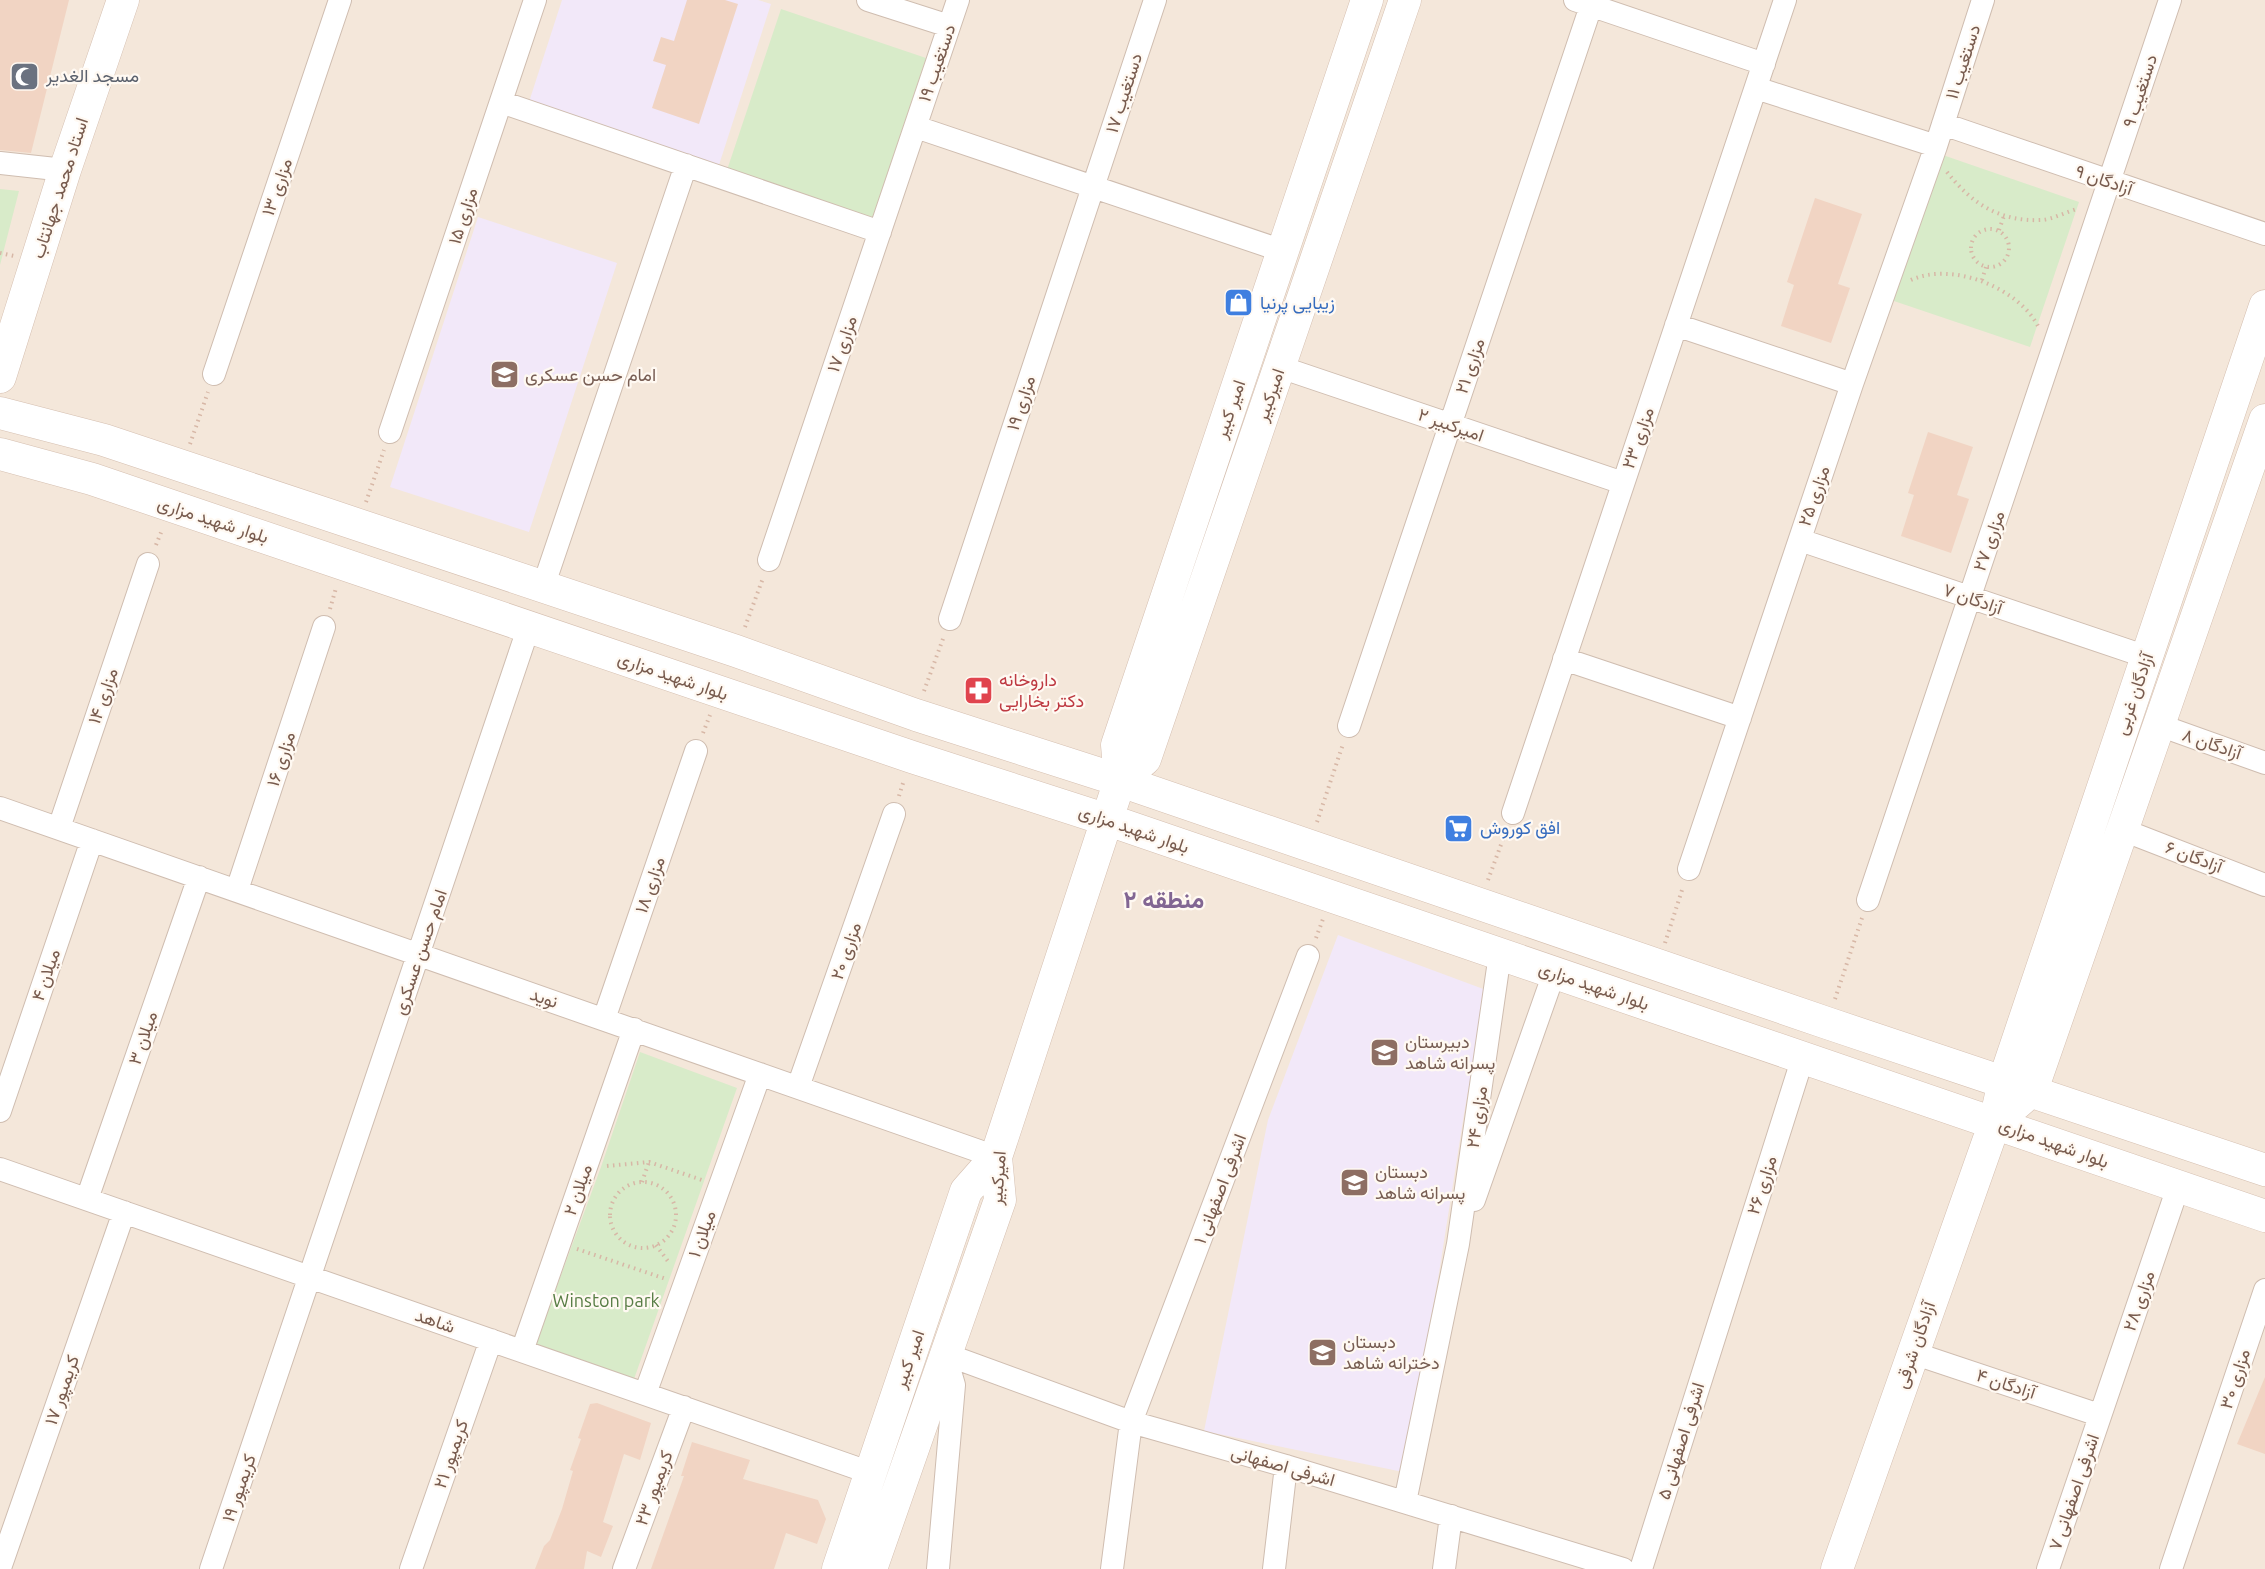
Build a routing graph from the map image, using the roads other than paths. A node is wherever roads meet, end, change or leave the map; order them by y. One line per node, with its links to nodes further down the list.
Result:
1 (123, 0): 24 (main road, استاد محمد جهانتاب)
2 (340, 0): 33 (street, مزاری ۱۳)
3 (535, 0): 16 (street, مزاری ۱۵)
4 (868, 0): 13 (street)
5 (958, 0): 13 (street, دستغیب ۱۹)
6 (1155, 0): 26 (street, دستغیب ۱۷)
7 (1367, 0): 17 (main road, امیر کبیر)
8 (1405, 0): 18 (main road, امیرکبیر)
9 (1785, 0): 14 (street, مزاری ۲۳)
10 (1983, 0): 19 (street, دستغیب ۱۱)
11 (2170, 0): 25 (street, دستغیب ۹)
12 (1586, 2): 14 (street); 38 (street, مزاری ۲۱)
13 (949, 26): 20 (street, دستغیب ۱۹)
14 (1764, 64): 15 (street, مزاری ۲۳)
15 (1756, 88): 21 (street); 31 (street, مزاری ۲۳)
16 (501, 102): 23 (street); 39 (street, مزاری ۱۵)
17 (1330, 111): 18 (main road); 29 (main road, امیر کبیر)
18 (1363, 122): 32 (main road, امیرکبیر)
19 (1943, 124): 21 (street, مزاری ۲۵); 25 (street, آزادگان ۹)
20 (916, 127): 26 (street); 27 (street, مزاری ۱۷)
21 (1936, 146): 35 (street, مزاری ۲۵)
22 (0, 163): 24 (street)
23 (686, 165): 27 (street); 49 (street)
24 (65, 170): 34 (main road, استاد محمد جهانتاب)
25 (2110, 182): 28 (street, آزادگان ۹); 50 (street, مزاری ۲۷)
26 (1093, 186): 29 (street); 51 (street, مزاری ۱۹)
27 (880, 232): 47 (street, مزاری ۱۷)
28 (2265, 234)
29 (1283, 251): 61 (main road, امیر کبیر)
30 (2265, 306): 43 (main road, آزادگان غربی)
31 (1676, 325): 35 (street); 41 (street, مزاری ۲۳)
32 (1280, 367): 38 (street, امیرکبیر ۲); 61 (main road, امیرکبیر)
33 (214, 374)
34 (0, 377)
35 (1852, 384): 44 (street, مزاری ۲۵)
36 (0, 412): 42 (main road)
37 (2265, 420): 45 (main road, آزادگان غربی)
38 (1450, 425): 41 (street, امیرکبیر ۲); 58 (street, مزاری ۲۱)
39 (390, 432)
40 (0, 454): 46 (main road, بلوار شهید مزاری)
41 (1623, 483): 55 (street, مزاری ۲۳)
42 (343, 520): 46 (main road); 49 (main road)
43 (2187, 538): 45 (main road); 54 (main road, آزادگان غربی)
44 (1800, 540): 50 (street, آزادگان ۷); 56 (street, مزاری ۲۵)
45 (2220, 549): 57 (main road, آزادگان غربی)
46 (330, 559): 52 (main road, بلوار شهید مزاری)
47 (769, 560)
48 (148, 564): 66 (street, مزاری ۱۴)
49 (543, 587): 61 (main road)
50 (1969, 597): 54 (street, آزادگان ۷); 73 (street, مزاری ۲۷)
51 (950, 619)
52 (529, 626): 65 (main road, بلوار شهید مزاری); 74 (street, امام حسن عسکری)
53 (324, 627): 72 (street, مزاری ۱۶)
54 (2147, 657): 82 (main road, آزادگان غربی)
55 (1564, 659): 56 (street); 63 (street, مزاری ۲۳)
56 (1740, 718): 69 (street, مزاری ۲۵)
57 (2159, 725): 60 (street, آزادگان ۸); 67 (main road, آزادگان غربی)
58 (1349, 726)
59 (696, 751): 78 (street, مزاری ۱۸)
60 (2265, 763)
61 (1120, 780): 65 (main road, امیر کبیر); 82 (main road)
62 (0, 808): 66 (street, نوید)
63 (1513, 813)
64 (894, 814): 83 (street, مزاری ۲۰)
65 (1107, 820): 75 (main road, بلوار شهید مزاری); 86 (main road, امیرکبیر)
66 (58, 828): 68 (street, نوید)
67 (2123, 830): 71 (street, آزادگان ۶); 82 (main road, آزادگان غربی)
68 (92, 840): 70 (street, نوید); 84 (street, میلان ۴)
69 (1689, 869)
70 (199, 877): 72 (street, نوید); 90 (street, میلان ۳)
71 (2265, 885)
72 (237, 891): 74 (street, نوید)
73 (1868, 900)
74 (419, 954): 78 (street, نوید); 94 (street, امام حسن عسکری)
75 (1500, 954): 77 (main road, بلوار شهید مزاری); 93 (street, مزاری ۲۴)
76 (1308, 956): 105 (street, اشرفی اصفهانی ۱)
77 (1554, 973): 80 (main road, بلوار شهید مزاری); 93 (street)
78 (604, 1019): 79 (street, نوید)
79 (634, 1029): 81 (street, نوید); 98 (street, میلان ۲)
80 (1803, 1057): 85 (main road, بلوار شهید مزاری); 96 (street, مزاری ۲۶)
81 (760, 1074): 83 (street, نوید); 101 (street, میلان ۱)
82 (2018, 1086): 85 (main road, آزادگان شرقی); 88 (main road)
83 (798, 1087): 86 (street, نوید)
84 (0, 1111)
85 (1995, 1122): 89 (main road, بلوار شهید مزاری); 99 (main road, آزادگان شرقی)
86 (996, 1157): 100 (main road, امیرکبیر); 107 (main road, امیر کبیر)
87 (0, 1169): 90 (street, شاهد)
88 (2265, 1170)
89 (2178, 1187): 92 (main road, بلوار شهید مزاری); 104 (street, مزاری ۲۸)
90 (87, 1199): 91 (street, شاهد)
91 (124, 1212): 94 (street, شاهد); 110 (street, کریمپور ۱۷)
92 (2265, 1216)
93 (1458, 1244): 108 (street)
94 (310, 1277): 97 (street, شاهد); 103 (street, امام حسن عسکری)
95 (2265, 1290): 124 (street, مزاری ۳۰)
96 (1721, 1313): 121 (street, اشرفی اصفهانی ۵)
97 (491, 1340): 98 (street, شاهد); 112 (street, کریمپور ۲۱)
98 (522, 1351): 101 (street, شاهد)
99 (1913, 1353): 104 (street, آزادگان ۴); 122 (main road, آزادگان شرقی)
100 (945, 1354): 105 (street, اشرفی اصفهانی); 115 (main road, امیرکبیر); 116 (street)
101 (645, 1394): 102 (street, شاهد)
102 (684, 1407): 107 (street, شاهد); 113 (street, کریمپور ۲۳)
103 (267, 1408): 111 (street, کریمپور ۱۹)
104 (2099, 1415): 123 (street, اشرفی اصفهانی ۷)
105 (1131, 1422): 106 (street, اشرفی اصفهانی); 117 (street, اشرفی اصفهانی ۱)
106 (1286, 1466): 108 (street, اشرفی اصفهانی); 118 (street)
107 (871, 1473): 114 (main road, امیر کبیر)
108 (1405, 1502): 109 (street, اشرفی اصفهانی)
109 (1451, 1516): 119 (street); 120 (street, اشرفی اصفهانی)
110 (0, 1568)
111 (211, 1569)
112 (411, 1569)
113 (624, 1569)
114 (838, 1569)
115 (871, 1569)
116 (938, 1569)
117 (1112, 1569)
118 (1274, 1569)
119 (1444, 1569)
120 (1623, 1569)
121 (1641, 1569)
122 (1837, 1569)
123 (2048, 1569)
124 (2170, 1569)

